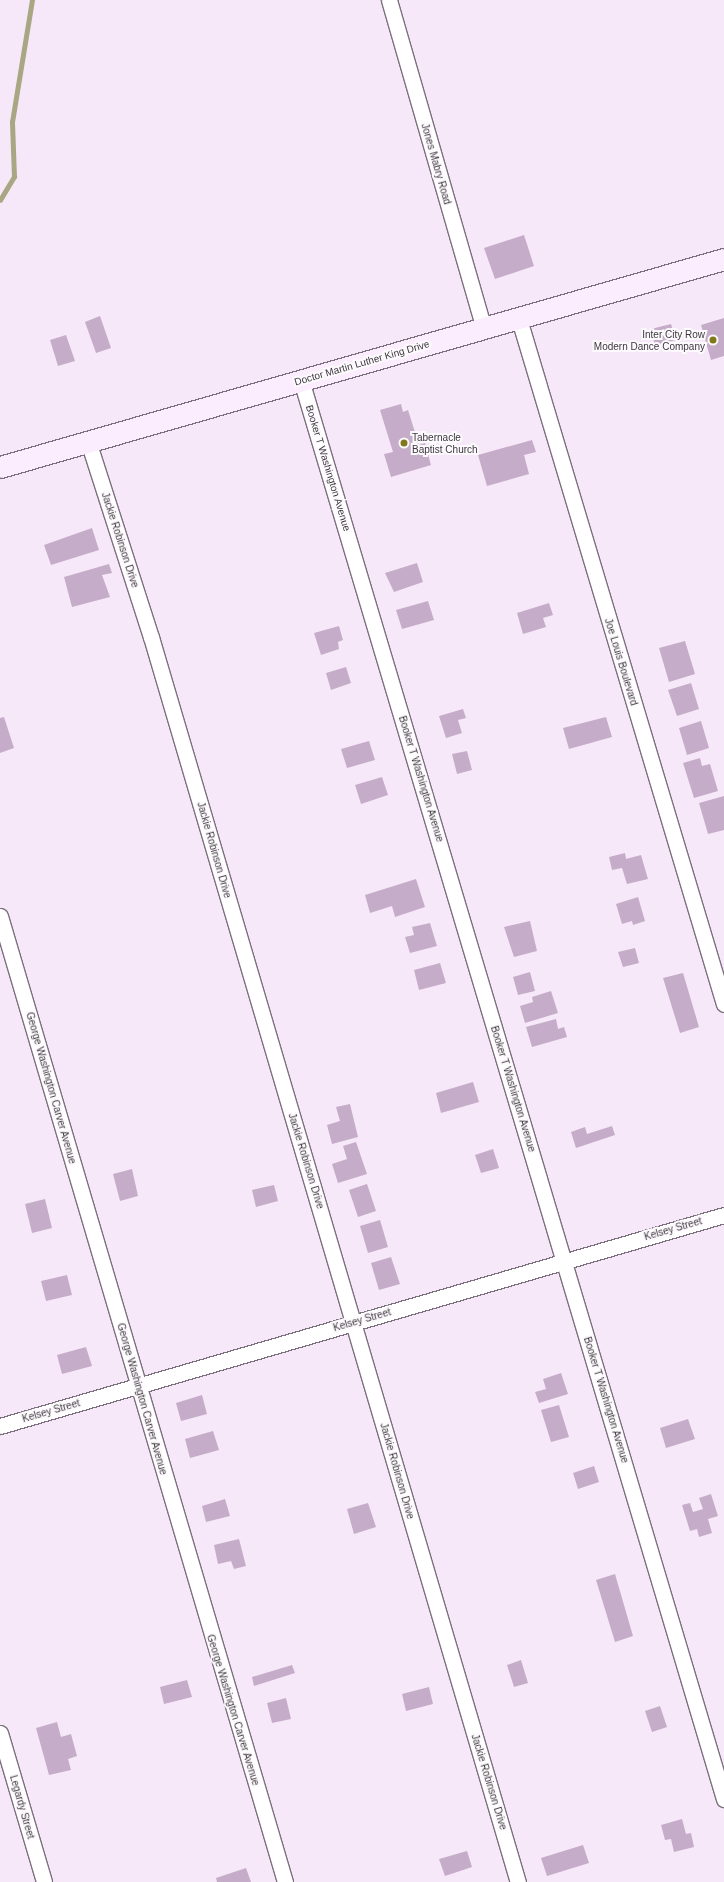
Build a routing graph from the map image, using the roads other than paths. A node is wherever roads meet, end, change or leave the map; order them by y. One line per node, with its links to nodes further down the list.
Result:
1 (389, 0): 4 (street, Jones Mabry Road)
2 (724, 259): 3 (main road, Doctor Martin Luther King Drive)
3 (519, 319): 4 (main road, Doctor Martin Luther King Drive); 9 (street, Joe Louis Boulevard)
4 (484, 329): 5 (main road, Doctor Martin Luther King Drive)
5 (301, 380): 6 (main road, Doctor Martin Luther King Drive); 11 (street, Booker T Washington Avenue)
6 (88, 441): 7 (main road, Doctor Martin Luther King Drive); 12 (street, Jackie Robinson Drive)
7 (0, 467)
8 (0, 916): 13 (street, George Washington Carver Avenue)
9 (724, 1004)
10 (724, 1215): 11 (street, Kelsey Street)
11 (564, 1261): 12 (street, Kelsey Street); 16 (street, Booker T Washington Avenue)
12 (354, 1322): 13 (street, Kelsey Street); 19 (street, Jackie Robinson Drive)
13 (139, 1385): 14 (street, Kelsey Street); 18 (street, George Washington Carver Avenue)
14 (0, 1426)
15 (0, 1733): 17 (street, Legardy Street)
16 (724, 1799)
17 (44, 1882)
18 (285, 1882)
19 (518, 1882)

